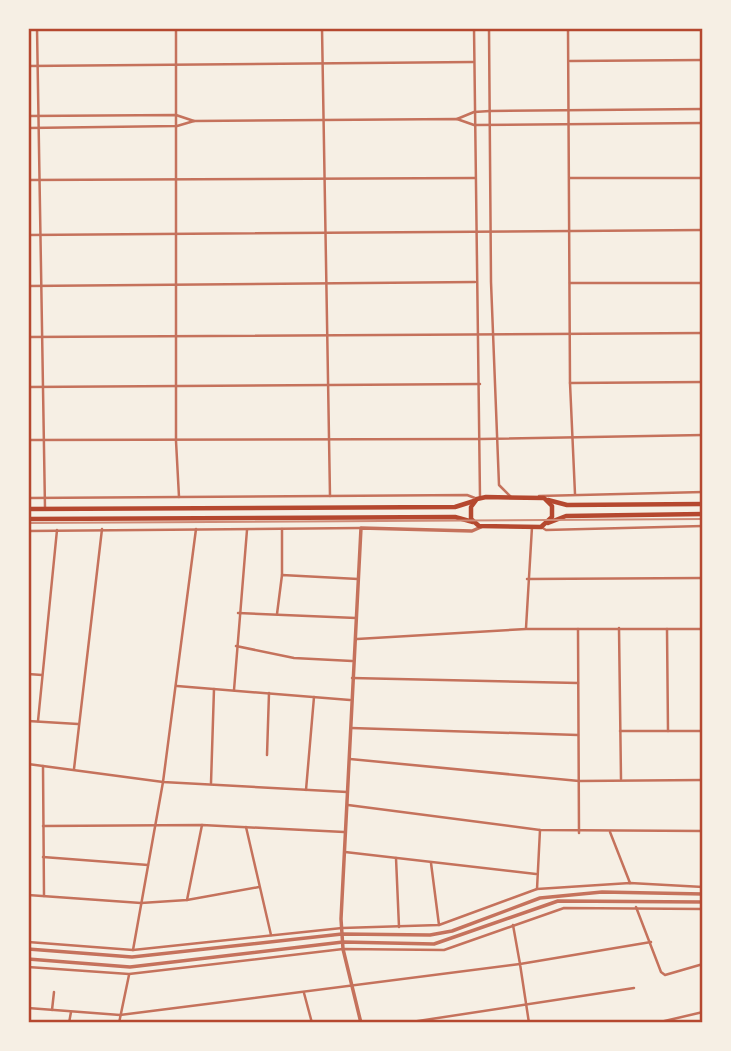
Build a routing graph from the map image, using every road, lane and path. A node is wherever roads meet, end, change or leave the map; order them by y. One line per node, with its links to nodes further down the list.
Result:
1 (37, 28): 13 (street)
2 (176, 28): 11 (street)
3 (322, 28): 10 (street)
4 (474, 28): 9 (street)
5 (489, 28): 16 (street)
6 (568, 28): 8 (street)
7 (703, 60): 8 (street)
8 (568, 61): 15 (street)
9 (474, 62): 10 (street); 17 (street)
10 (323, 64): 11 (street); 22 (street)
11 (176, 65): 13 (street); 18 (street)
12 (28, 66): 13 (street)
13 (36, 66): 20 (street)
14 (703, 109): 15 (street)
15 (569, 110): 16 (street); 25 (street)
16 (490, 111): 17 (street); 27 (street)
17 (474, 112): 21 (street); 26 (street)
18 (176, 115): 20 (street); 23 (street); 28 (street)
19 (28, 116): 20 (street)
20 (37, 116): 30 (street)
21 (457, 119): 22 (street); 26 (street)
22 (324, 120): 23 (street); 34 (street)
23 (194, 121): 28 (street)
24 (703, 123): 25 (street)
25 (569, 124): 27 (street); 32 (street)
26 (474, 125): 27 (street); 31 (street)
27 (490, 125): 41 (street)
28 (177, 126): 30 (street); 37 (street)
29 (28, 128): 30 (street)
30 (38, 128): 36 (street)
31 (475, 178): 34 (street); 40 (street)
32 (569, 178): 33 (street); 39 (street)
33 (703, 178)
34 (324, 179): 37 (street); 42 (street)
35 (28, 180): 36 (street)
36 (39, 180): 37 (street); 45 (street)
37 (177, 180): 43 (street)
38 (703, 230): 39 (street)
39 (569, 231): 41 (street); 47 (street)
40 (475, 232): 41 (street); 42 (street); 46 (street)
41 (491, 232): 56 (street)
42 (326, 233): 43 (street); 49 (street)
43 (177, 234): 45 (street); 50 (street)
44 (28, 235): 45 (street)
45 (40, 235): 52 (street)
46 (475, 282): 49 (street); 55 (street)
47 (570, 283): 48 (street); 53 (street)
48 (703, 283)
49 (328, 284): 50 (street); 57 (street)
50 (178, 285): 52 (street); 58 (street)
51 (28, 286): 52 (street)
52 (41, 286): 60 (street)
53 (570, 333): 54 (street); 56 (street); 61 (street)
54 (703, 333)
55 (478, 334): 56 (street); 57 (street); 63 (street)
56 (494, 334): 72 (street)
57 (328, 335): 58 (street); 67 (street)
58 (178, 336): 60 (street); 64 (street)
59 (28, 337): 60 (street)
60 (42, 337): 66 (street)
61 (570, 383): 62 (street); 69 (street)
62 (703, 383)
63 (480, 384): 67 (street); 71 (street)
64 (178, 386): 66 (street); 67 (street); 75 (street)
65 (28, 387): 66 (street)
66 (43, 387): 74 (street)
67 (327, 387): 70 (street)
68 (703, 435): 69 (street)
69 (573, 436): 72 (street); 77 (street)
70 (328, 439): 71 (street); 75 (street); 79 (street)
71 (481, 439): 72 (street); 84 (street)
72 (498, 439): 80 (street)
73 (28, 440): 74 (street)
74 (44, 440): 75 (street); 83 (street)
75 (176, 441): 78 (street)
76 (703, 492): 77 (street)
77 (575, 494): 81 (street)
78 (179, 496): 79 (street); 83 (street)
79 (330, 496): 84 (street)
80 (512, 497): 81 (highway); 84 (highway)
81 (536, 497): 85 (highway)
82 (28, 498): 83 (street)
83 (45, 498): 88 (street)
84 (477, 500): 88 (highway); 92 (highway)
85 (548, 500): 86 (highway); 93 (highway)
86 (703, 504)
87 (28, 509): 88 (highway)
88 (45, 509)
89 (703, 514): 93 (highway)
90 (28, 519): 91 (highway)
91 (45, 519): 92 (highway); 102 (street)
92 (473, 522): 95 (highway)
93 (547, 523): 97 (highway)
94 (703, 526): 97 (street)
95 (481, 527): 96 (highway); 98 (street)
96 (532, 527): 97 (highway); 109 (street)
97 (541, 527)
98 (361, 528): 101 (street); 108 (street)
99 (102, 529): 100 (street); 103 (street); 133 (street)
100 (196, 529): 104 (street); 125 (street)
101 (282, 529): 104 (street); 106 (street)
102 (45, 530): 103 (street); 105 (street)
103 (57, 530): 122 (street)
104 (247, 530): 110 (street)
105 (28, 531)
106 (282, 575): 108 (street); 111 (street)
107 (703, 578): 109 (street)
108 (358, 579): 112 (street)
109 (527, 579): 115 (street)
110 (238, 613): 111 (street); 119 (street)
111 (277, 615): 112 (street)
112 (356, 618): 118 (street)
113 (619, 628): 114 (street); 116 (street); 135 (street)
114 (667, 628): 117 (street); 136 (street)
115 (526, 629): 116 (street); 118 (street)
116 (578, 629): 124 (street)
117 (703, 629)
118 (354, 639): 120 (street)
119 (236, 646): 120 (street); 127 (street)
120 (352, 661): 123 (street)
121 (28, 674): 122 (street)
122 (42, 675): 132 (street)
123 (352, 678): 124 (street); 130 (street)
124 (578, 683): 138 (street)
125 (177, 686): 126 (street); 147 (street)
126 (214, 689): 127 (street); 148 (street)
127 (234, 690): 128 (street)
128 (269, 693): 129 (street); 139 (street)
129 (314, 697): 130 (street); 149 (street)
130 (351, 700): 134 (street)
131 (28, 721): 132 (street)
132 (37, 721): 133 (street)
133 (78, 724): 143 (street)
134 (349, 728): 138 (street); 140 (street)
135 (620, 731): 136 (street); 146 (street)
136 (668, 731): 137 (street)
137 (703, 731)
138 (578, 735): 145 (street)
139 (267, 755)
140 (349, 759): 145 (street); 150 (street)
141 (28, 764): 142 (street)
142 (43, 766): 143 (street); 154 (street)
143 (74, 770): 147 (street)
144 (703, 780): 146 (street)
145 (579, 781): 146 (street); 159 (street)
146 (621, 781)
147 (163, 782): 148 (street); 152 (street)
148 (211, 785): 149 (street)
149 (306, 790): 150 (street)
150 (347, 792): 151 (street)
151 (347, 805): 156 (street); 158 (street)
152 (155, 824): 153 (street); 154 (street); 165 (street)
153 (202, 825): 155 (street); 174 (street)
154 (43, 826): 162 (street)
155 (246, 827): 158 (street); 168 (street)
156 (540, 830): 159 (street); 166 (street)
157 (703, 831): 160 (street)
158 (344, 832): 161 (street)
159 (579, 832): 160 (street)
160 (610, 832): 167 (street)
161 (343, 852): 163 (street); 182 (street)
162 (43, 857): 165 (street); 173 (street)
163 (396, 858): 164 (street); 181 (street)
164 (431, 863): 166 (street); 179 (street)
165 (148, 865): 176 (street)
166 (536, 874): 170 (street)
167 (630, 883): 169 (street); 170 (street)
168 (259, 887): 174 (street); 184 (street)
169 (703, 887)
170 (537, 889): 179 (street)
171 (703, 894): 183 (street)
172 (28, 895): 173 (street)
173 (44, 896): 176 (street)
174 (187, 900): 176 (street)
175 (703, 902): 186 (street)
176 (141, 903): 190 (street)
177 (636, 907): 178 (street); 180 (street); 187 (street)
178 (703, 909)
179 (439, 925): 181 (street)
180 (513, 925): 189 (street); 193 (street)
181 (399, 927): 182 (street)
182 (342, 928): 183 (street); 184 (street)
183 (342, 934): 186 (street); 188 (street)
184 (271, 935): 190 (street)
185 (28, 942): 190 (street)
186 (343, 942): 189 (street); 192 (street)
187 (651, 942): 193 (street); 194 (street)
188 (28, 949)
189 (343, 949): 197 (street); 198 (street)
190 (133, 950)
191 (28, 960): 192 (street)
192 (81, 964): 196 (street)
193 (520, 964): 198 (street); 202 (street)
194 (703, 964)
195 (28, 967): 196 (street)
196 (80, 972): 197 (street)
197 (129, 975): 207 (street)
198 (351, 988): 200 (street); 212 (street)
199 (634, 988): 202 (street)
200 (303, 991): 207 (street); 211 (street)
201 (54, 992): 204 (street)
202 (526, 1004): 213 (street); 214 (street)
203 (28, 1008): 204 (street)
204 (52, 1010): 205 (street)
205 (71, 1012): 207 (street); 209 (street)
206 (703, 1012): 208 (street)
207 (120, 1015): 210 (street)
208 (671, 1021): 215 (street)
209 (69, 1023)
210 (119, 1023)
211 (312, 1023)
212 (361, 1023)
213 (405, 1023)
214 (529, 1023)
215 (656, 1023)

